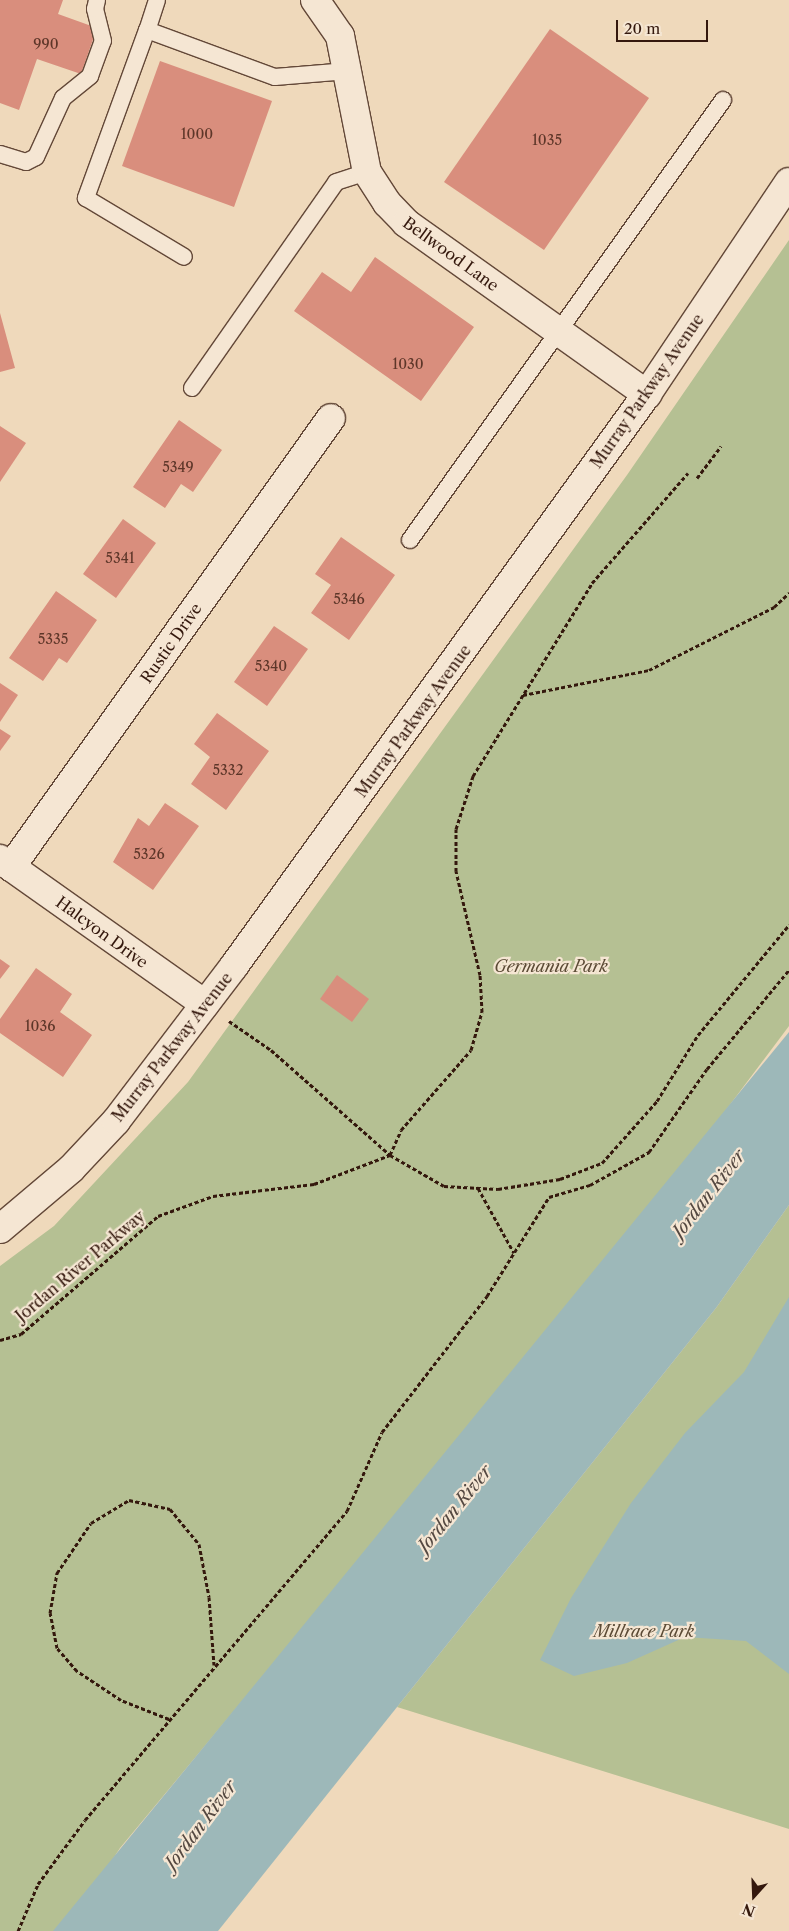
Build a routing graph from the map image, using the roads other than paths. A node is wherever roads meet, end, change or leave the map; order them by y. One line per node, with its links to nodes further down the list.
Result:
1 (96, 0): 7 (lane)
2 (158, 0): 4 (lane)
3 (315, 0): 5 (street, Bellwood Lane)
4 (147, 30): 5 (lane); 10 (lane)
5 (348, 71): 8 (street, Bellwood Lane)
6 (723, 100): 11 (lane)
7 (0, 154)
8 (367, 172): 11 (street, Bellwood Lane); 12 (lane)
9 (789, 182): 13 (street, Murray Parkway Avenue)
10 (184, 258)
11 (558, 331): 13 (street, Bellwood Lane); 15 (lane)
12 (192, 388)
13 (647, 394): 17 (street, Murray Parkway Avenue)
14 (331, 418): 16 (street, Rustic Drive)
15 (410, 540)
16 (6, 863): 17 (street, Halcyon Drive)
17 (205, 1004): 18 (street, Murray Parkway Avenue)
18 (0, 1229)

